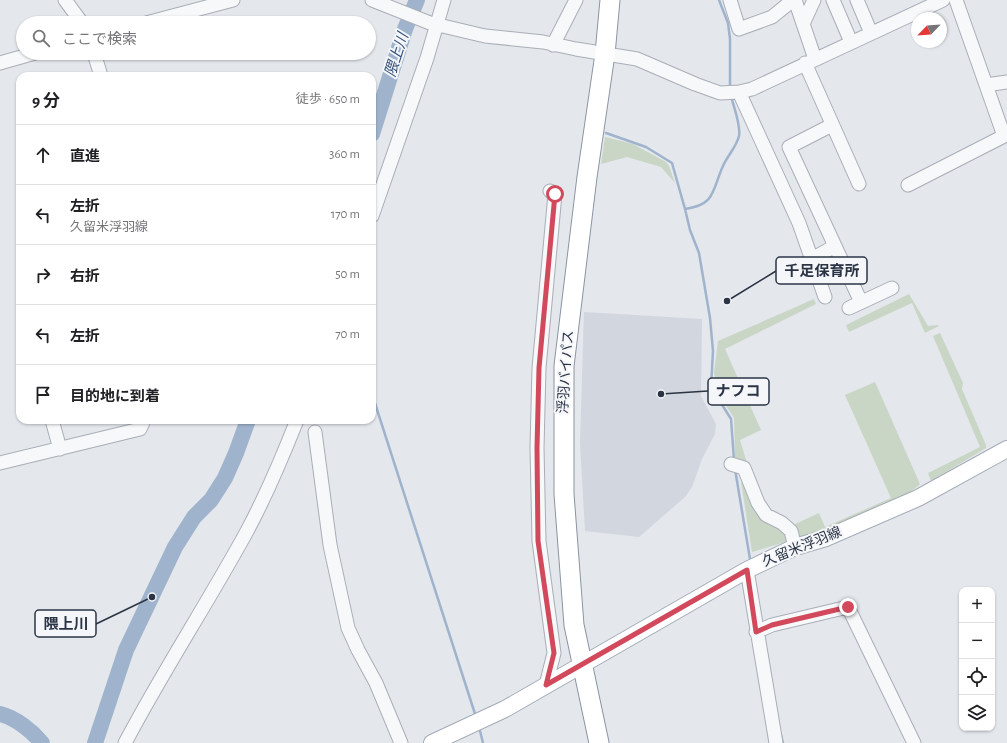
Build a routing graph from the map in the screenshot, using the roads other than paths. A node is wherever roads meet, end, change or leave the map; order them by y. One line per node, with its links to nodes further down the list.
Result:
1 (65, 0): 14 (street)
2 (233, 0): 15 (street)
3 (372, 0): 16 (street)
4 (444, 0): 16 (street)
5 (576, 0): 20 (street)
6 (610, 0): 21 (highway, 浮羽バイパス)
7 (730, 0): 8 (street)
8 (794, 0): 17 (street)
9 (814, 0): 17 (street)
10 (833, 0): 19 (street)
11 (857, 0): 18 (street)
12 (944, 0): 18 (street)
13 (956, 0): 28 (street)
14 (77, 16)
15 (172, 16)
16 (433, 24): 20 (street); 34 (street)
17 (803, 24): 24 (street)
18 (871, 33): 19 (street)
19 (851, 42): 24 (street)
20 (553, 45): 21 (street)
21 (605, 54): 29 (street); 50 (highway, 浮羽バイパス)
22 (16, 58): 25 (street)
23 (96, 60): 26 (street)
24 (810, 61): 29 (street); 30 (street)
25 (0, 63)
26 (100, 72)
27 (1007, 82): 28 (street)
28 (986, 85): 32 (street)
29 (739, 92): 36 (street)
30 (832, 125): 31 (street); 35 (street)
31 (859, 184)
32 (908, 185)
33 (550, 191): 51 (street)
34 (376, 205)
35 (835, 246): 36 (street); 37 (street)
36 (812, 259): 38 (street)
37 (892, 288)
38 (825, 297)
39 (53, 424): 43 (street)
40 (142, 424): 43 (street)
41 (295, 424): 52 (street)
42 (315, 432): 53 (street)
43 (60, 449): 45 (street)
44 (1007, 449): 47 (main road, 久留米浮羽線)
45 (0, 463)
46 (735, 465): 47 (street)
47 (795, 547): 48 (main road, 久留米浮羽線)
48 (747, 570): 49 (street); 50 (main road, 久留米浮羽線)
49 (756, 632): 56 (street); 57 (street)
50 (582, 664): 51 (main road, 久留米浮羽線); 55 (highway, 浮羽バイパス)
51 (546, 685): 54 (main road, 久留米浮羽線)
52 (125, 743)
53 (401, 743)
54 (432, 743)
55 (599, 743)
56 (776, 743)
57 (914, 743)

